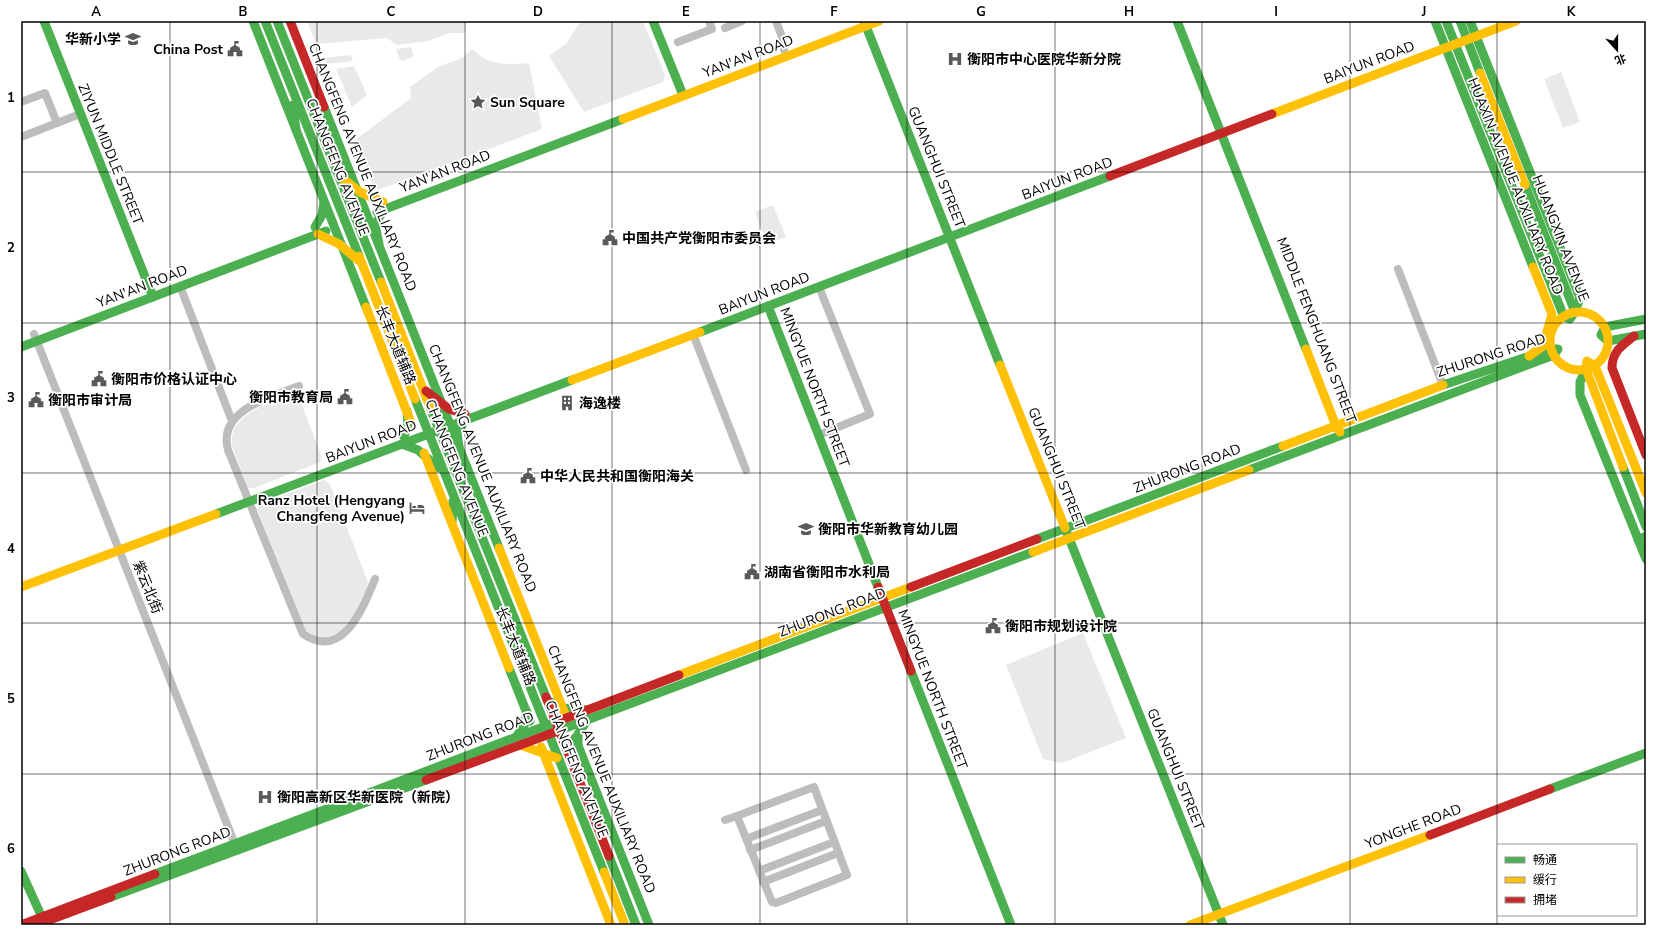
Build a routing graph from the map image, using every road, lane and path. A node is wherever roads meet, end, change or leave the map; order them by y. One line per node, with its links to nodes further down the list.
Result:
1 (44, 21): 30 (main road, ZIYUN MIDDLE STREET)
2 (253, 21): 29 (main road)
3 (265, 21): 29 (main road, CHANGFENG AVENUE)
4 (290, 21): 35 (main road, CHANGFENG AVENUE AUXILIARY ROAD)
5 (653, 21): 26 (main road)
6 (709, 21): 22 (street)
7 (742, 21): 20 (street)
8 (776, 21): 25 (street)
9 (879, 21): 19 (main road, YAN'AN ROAD)
10 (1177, 21): 32 (main road, MIDDLE FENGHUANG STREET)
11 (1181, 21): 32 (main road, MIDDLE FENGHUANG STREET)
12 (1435, 21): 24 (main road, HUAXIN AVENUE AUXILIARY ROAD)
13 (1446, 21): 23 (main road, HUANGXIN AVENUE)
14 (1460, 21): 21 (main road, HUANGXIN AVENUE)
15 (1470, 21): 21 (main road)
16 (1504, 21): 21 (main road, BAIYUN ROAD)
17 (1516, 21): 21 (main road, BAIYUN ROAD)
18 (279, 23): 28 (main road, CHANGFENG AVENUE)
19 (862, 23): 25 (main road, YAN'AN ROAD); 26 (main road, YAN'AN ROAD); 43 (main road, GUANGHUI STREET)
20 (725, 28)
21 (1471, 36): 23 (main road, BAIYUN ROAD); 52 (main road, HUANGXIN AVENUE)
22 (678, 42)
23 (1454, 42): 24 (main road, BAIYUN ROAD); 52 (main road, HUANGXIN AVENUE)
24 (1445, 46): 32 (main road, BAIYUN ROAD); 63 (main road, HUAXIN AVENUE AUXILIARY ROAD)
25 (784, 50): 26 (main road, YAN'AN ROAD)
26 (682, 92): 37 (main road, YAN'AN ROAD)
27 (21, 102): 31 (street)
28 (311, 105): 29 (main road); 34 (main road, CHANGFENG AVENUE)
29 (294, 111): 36 (main road, 长丰大道辅路); 40 (main road, CHANGFENG AVENUE)
30 (80, 114): 31 (street); 50 (main road, ZIYUN MIDDLE STREET)
31 (57, 123): 33 (street)
32 (1223, 131): 43 (main road, BAIYUN ROAD); 73 (main road, MIDDLE FENGHUANG STREET)
33 (21, 137)
34 (339, 176): 35 (main road); 39 (main road, CHANGFENG AVENUE)
35 (359, 193): 37 (main road); 38 (main road, CHANGFENG AVENUE AUXILIARY ROAD)
36 (324, 202): 41 (main road, 长丰大道辅路); 42 (main road)
37 (385, 205): 38 (main road, YAN'AN ROAD); 44 (main road)
38 (366, 212): 39 (main road, YAN'AN ROAD); 44 (main road, CHANGFENG AVENUE AUXILIARY ROAD)
39 (355, 216): 40 (main road, YAN'AN ROAD); 67 (main road, CHANGFENG AVENUE)
40 (344, 220): 41 (main road, YAN'AN ROAD); 46 (main road, CHANGFENG AVENUE)
41 (333, 225): 42 (main road, YAN'AN ROAD); 45 (main road, 长丰大道辅路)
42 (316, 231): 45 (main road); 48 (main road, YAN'AN ROAD); 50 (main road, YAN'AN ROAD)
43 (947, 235): 49 (main road, BAIYUN ROAD); 70 (main road, BAIYUN ROAD); 90 (main road, GUANGHUI STREET)
44 (379, 243): 68 (main road, CHANGFENG AVENUE AUXILIARY ROAD)
45 (340, 244): 46 (main road); 69 (main road, 长丰大道辅路)
46 (360, 261): 75 (main road, CHANGFENG AVENUE)
47 (1398, 269): 65 (street)
48 (180, 286): 50 (main road, YAN'AN ROAD); 71 (street)
49 (819, 287): 51 (main road, BAIYUN ROAD); 77 (street)
50 (152, 293): 58 (main road, YAN'AN ROAD)
51 (765, 307): 55 (main road, BAIYUN ROAD); 77 (main road, MINGYUE NORTH STREET); 98 (main road)
52 (1570, 316): 54 (main road); 62 (main road)
53 (1646, 320): 54 (main road)
54 (1603, 331): 60 (main road); 64 (main road)
55 (693, 334): 70 (main road, BAIYUN ROAD); 83 (street)
56 (1646, 334): 57 (main road)
57 (1634, 336): 60 (main road); 82 (main road)
58 (35, 338): 59 (main road, YAN'AN ROAD); 61 (main road, YAN'AN ROAD); 93 (street, 紫云北街)
59 (21, 339)
60 (1608, 341): 64 (main road)
61 (21, 347)
62 (1554, 351): 63 (main road, ZHURONG ROAD); 64 (main road); 78 (main road, ZHURONG ROAD)
63 (1529, 356): 65 (main road, ZHURONG ROAD)
64 (1589, 365): 85 (main road); 89 (main road); 91 (main road)
65 (1443, 385): 73 (main road, ZHURONG ROAD)
66 (299, 386): 71 (street)
67 (424, 389): 68 (main road); 74 (main road, CHANGFENG AVENUE)
68 (442, 404): 70 (main road); 72 (main road, CHANGFENG AVENUE AUXILIARY ROAD)
69 (407, 410): 76 (main road, 长丰大道辅路); 79 (main road)
70 (465, 417): 72 (main road, BAIYUN ROAD); 80 (main road)
71 (232, 421): 87 (street)
72 (449, 423): 74 (main road, BAIYUN ROAD); 80 (main road, CHANGFENG AVENUE AUXILIARY ROAD)
73 (1338, 425): 78 (main road, MIDDLE FENGHUANG STREET); 90 (main road, ZHURONG ROAD)
74 (439, 427): 75 (main road, BAIYUN ROAD); 100 (main road, CHANGFENG AVENUE)
75 (427, 431): 76 (main road, BAIYUN ROAD); 84 (main road, CHANGFENG AVENUE)
76 (417, 435): 79 (main road, BAIYUN ROAD); 81 (main road, 长丰大道辅路)
77 (819, 435): 98 (main road, MINGYUE NORTH STREET)
78 (1342, 435): 92 (main road, ZHURONG ROAD)
79 (403, 440): 81 (main road); 87 (main road, BAIYUN ROAD)
80 (459, 447): 101 (main road, CHANGFENG AVENUE AUXILIARY ROAD)
81 (424, 453): 84 (main road); 88 (main road, 长丰大道辅路)
82 (1646, 455)
83 (746, 470)
84 (444, 472): 86 (main road, CHANGFENG AVENUE)
85 (1646, 493)
86 (453, 495): 88 (main road); 106 (main road, CHANGFENG AVENUE)
87 (248, 499): 93 (main road, BAIYUN ROAD); 95 (street)
88 (452, 523): 102 (main road, 长丰大道辅路)
89 (1646, 527)
90 (1064, 529): 92 (main road, GUANGHUI STREET); 98 (main road, ZHURONG ROAD)
91 (1642, 538): 94 (main road)
92 (1067, 539): 99 (main road, ZHURONG ROAD); 130 (main road, GUANGHUI STREET)
93 (119, 548): 96 (main road, BAIYUN ROAD); 97 (main road, BAIYUN ROAD); 120 (street, 紫云北街)
94 (1646, 559)
95 (375, 579)
96 (21, 582)
97 (21, 588)
98 (880, 599): 99 (main road); 103 (main road, ZHURONG ROAD)
99 (884, 608): 103 (main road, ZHURONG ROAD); 137 (main road); 138 (main road, MINGYUE NORTH STREET)
100 (547, 700): 101 (main road); 105 (main road, CHANGFENG AVENUE)
101 (563, 708): 103 (main road); 104 (main road, CHANGFENG AVENUE AUXILIARY ROAD)
102 (527, 712): 107 (main road, 长丰大道辅路); 108 (main road)
103 (588, 714): 104 (main road, ZHURONG ROAD); 109 (main road)
104 (568, 722): 105 (main road, ZHURONG ROAD); 109 (main road, CHANGFENG AVENUE AUXILIARY ROAD)
105 (557, 726): 106 (main road, ZHURONG ROAD); 128 (main road, CHANGFENG AVENUE)
106 (546, 730): 107 (main road, ZHURONG ROAD); 112 (main road, CHANGFENG AVENUE)
107 (536, 734): 108 (main road, ZHURONG ROAD); 110 (main road, 长丰大道辅路)
108 (518, 741): 110 (main road); 120 (main road, ZHURONG ROAD)
109 (578, 747): 127 (main road, CHANGFENG AVENUE AUXILIARY ROAD)
110 (543, 753): 112 (main road); 133 (main road, 长丰大道辅路)
111 (1646, 753): 130 (main road, YONGHE ROAD)
112 (558, 758): 129 (main road, CHANGFENG AVENUE)
113 (1646, 760): 130 (main road, YONGHE ROAD)
114 (822, 810): 115 (street); 117 (street); 118 (street)
115 (737, 816): 116 (street); 118 (street)
116 (725, 820)
117 (826, 821): 119 (street); 121 (street)
118 (746, 839): 121 (street)
119 (834, 842): 122 (street); 124 (street)
120 (236, 847): 131 (main road, ZHURONG ROAD)
121 (750, 850): 124 (street)
122 (838, 853): 125 (street); 125 (street)
123 (21, 871): 131 (main road)
124 (759, 871): 125 (street)
125 (763, 882)
126 (21, 885): 131 (main road)
127 (641, 906): 128 (main road); 136 (main road, CHANGFENG AVENUE AUXILIARY ROAD)
128 (630, 910): 129 (main road); 135 (main road, CHANGFENG AVENUE)
129 (620, 914): 134 (main road, CHANGFENG AVENUE)
130 (1219, 920): 139 (main road, YONGHE ROAD); 140 (main road, YONGHE ROAD)
131 (40, 922): 132 (main road, ZHURONG ROAD)
132 (21, 925)
133 (611, 925)
134 (625, 925)
135 (636, 925)
136 (649, 925)
137 (1007, 925)
138 (1011, 925)
139 (1190, 925)
140 (1207, 925)

